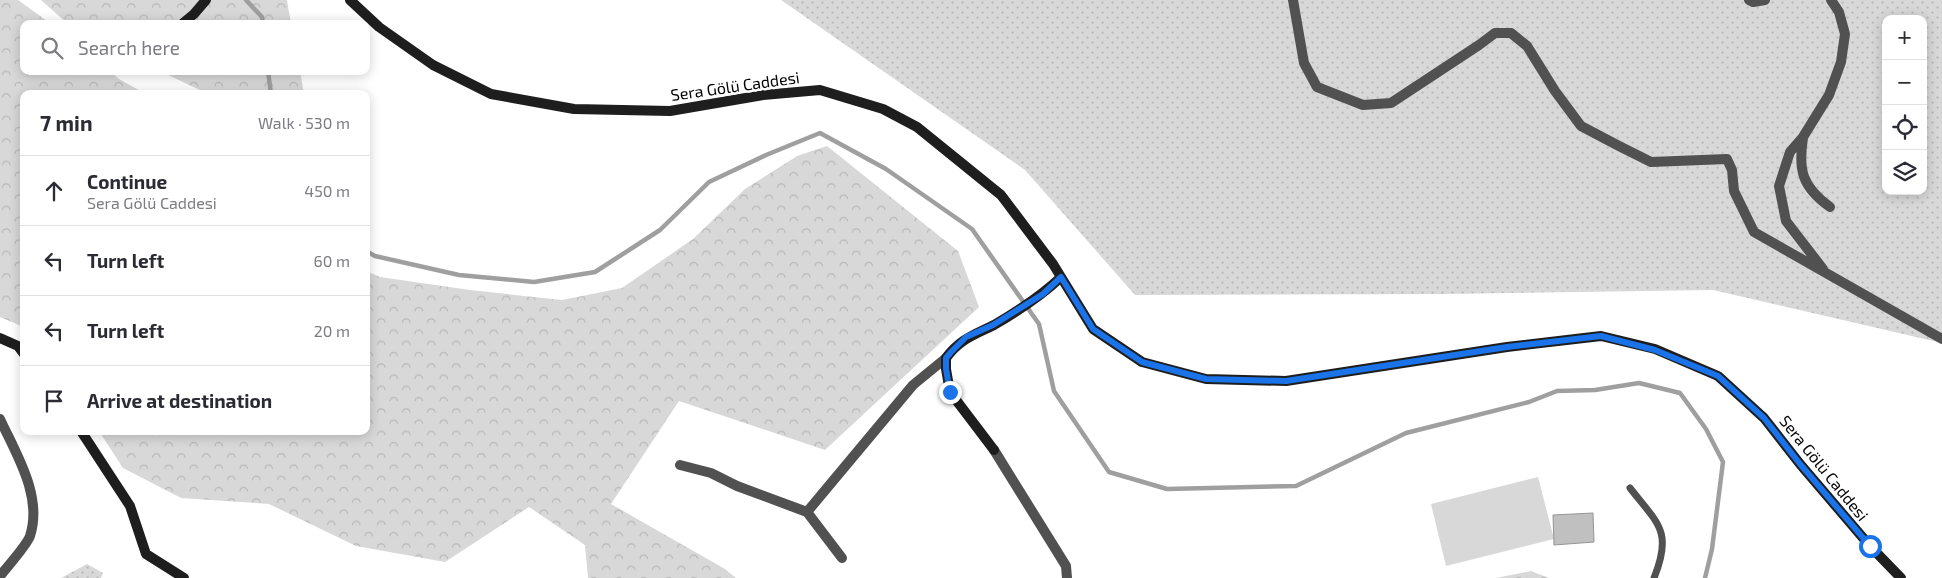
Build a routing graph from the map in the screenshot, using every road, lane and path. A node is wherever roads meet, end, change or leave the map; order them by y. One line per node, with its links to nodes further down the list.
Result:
1 (206, 0): 7 (main road)
2 (350, 0): 11 (main road, Sera Gölü Caddesi)
3 (1293, 0): 10 (street)
4 (1749, 0): 5 (street)
5 (1765, 0)
6 (1831, 0): 8 (street)
7 (187, 20)
8 (1803, 137): 9 (street); 10 (street)
9 (1830, 207)
10 (1827, 274): 13 (street)
11 (1061, 277): 15 (main road); 27 (main road, Sera Gölü Caddesi)
12 (0, 338): 14 (main road)
13 (1942, 339)
14 (20, 349)
15 (946, 358): 18 (main road); 21 (street)
16 (0, 420): 23 (street)
17 (84, 435): 24 (main road)
18 (994, 450): 25 (street)
19 (680, 464): 21 (street)
20 (1630, 488): 26 (lane)
21 (807, 512): 22 (street)
22 (842, 558)
23 (0, 576)
24 (184, 578)
25 (1067, 578)
26 (1654, 578)
27 (1901, 578)

